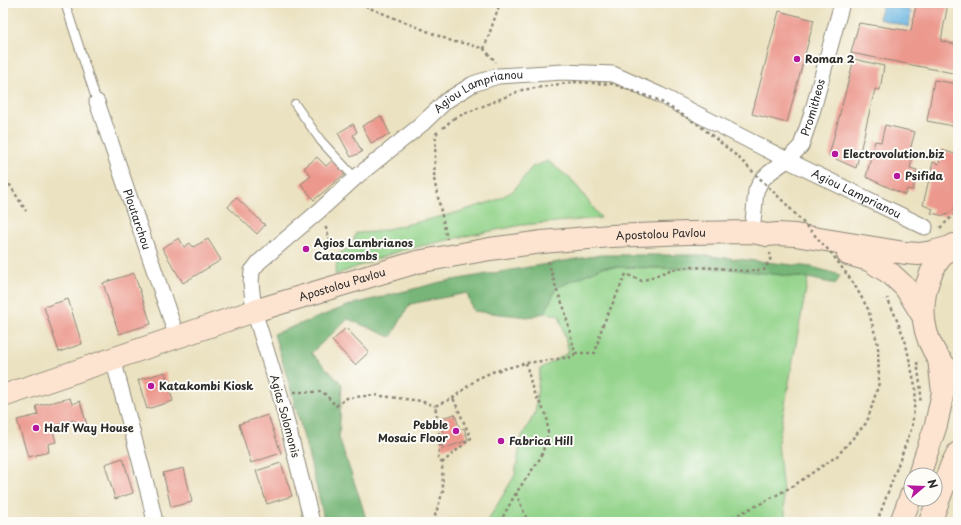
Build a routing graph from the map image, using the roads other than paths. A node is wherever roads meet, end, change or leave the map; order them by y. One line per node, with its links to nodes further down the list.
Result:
1 (65, 3): 3 (lane)
2 (842, 3): 5 (street, Promitheos)
3 (97, 102): 12 (street, Ploutarchou)
4 (295, 104): 6 (lane)
5 (787, 160): 6 (street, Agiou Lamprianou); 7 (street, Agiou Lamprianou); 8 (street)
6 (355, 178): 10 (street, Agiou Lamprianou)
7 (925, 227)
8 (759, 234): 9 (main road, Apostolou Pavlou); 10 (main road, Apostolou Pavlou); 11 (main road)
9 (955, 244): 11 (main road)
10 (254, 311): 12 (main road, Apostolou Pavlou); 21 (street, Agias Solomonis)
11 (923, 316): 14 (main road)
12 (177, 337): 13 (main road, Apostolou Pavlou)
13 (113, 359): 16 (main road, Apostolou Pavlou); 20 (street)
14 (939, 359): 15 (main road); 18 (main road)
15 (958, 378)
16 (3, 396)
17 (958, 453): 23 (main road)
18 (922, 467)
19 (907, 507): 22 (main road)
20 (155, 522)
21 (312, 522)
22 (901, 522)
23 (930, 522)

